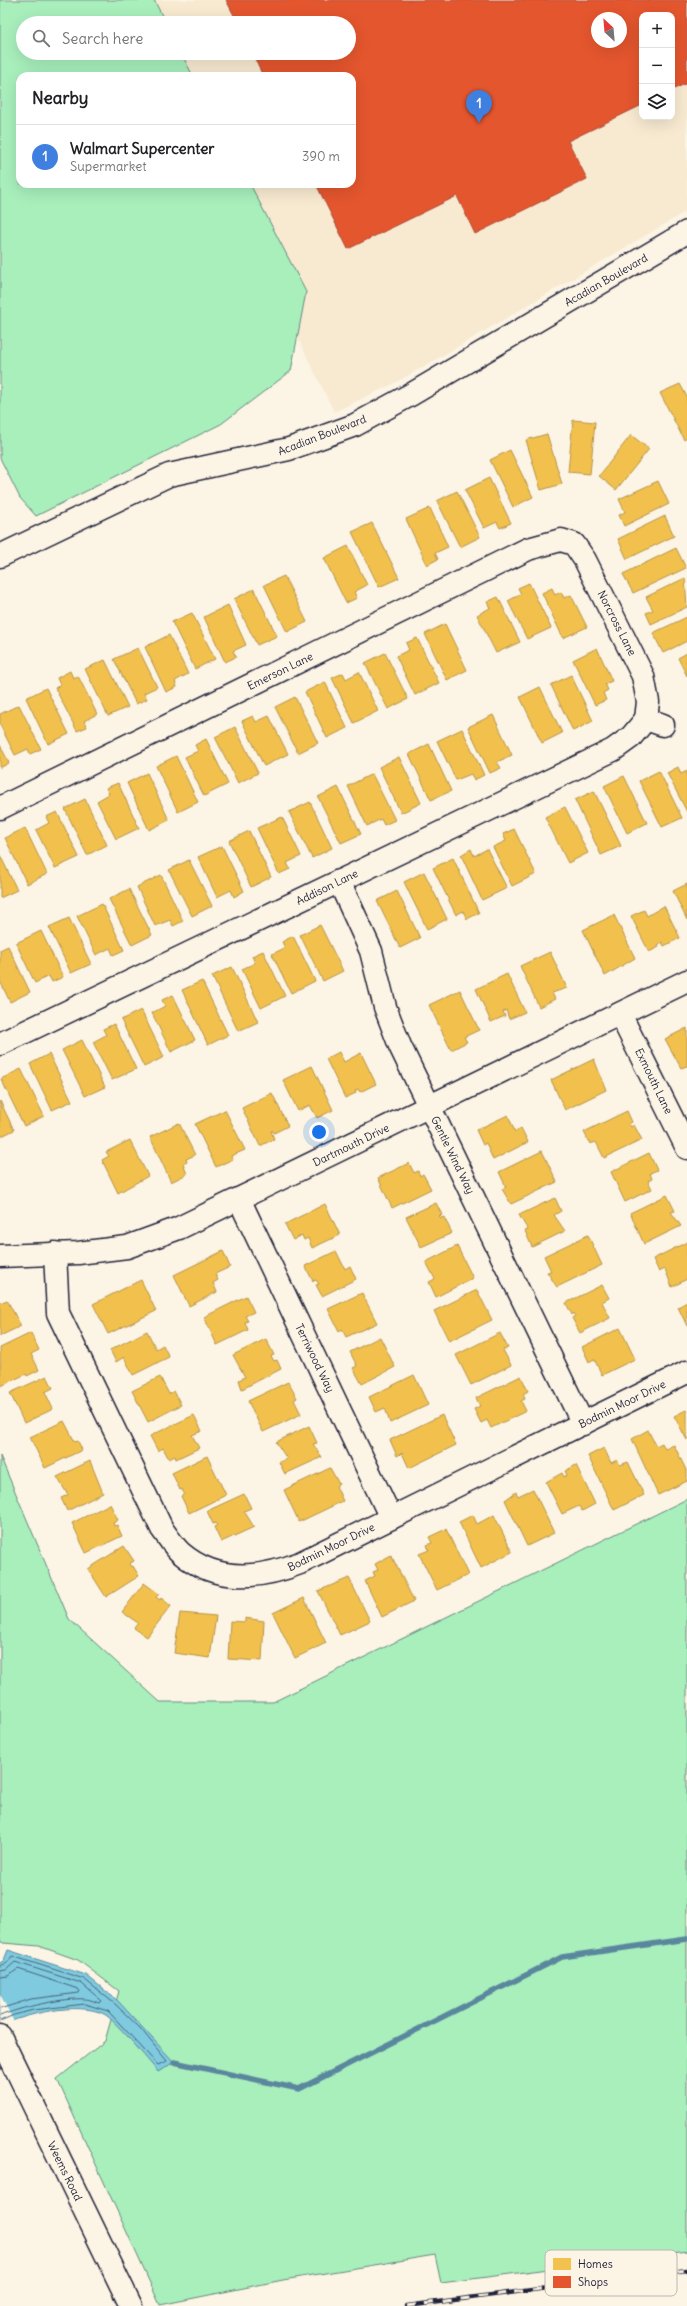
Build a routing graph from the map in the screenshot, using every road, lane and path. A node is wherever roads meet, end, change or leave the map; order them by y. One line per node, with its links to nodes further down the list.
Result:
1 (687, 232): 3 (street, Acadian Boulevard)
2 (563, 532): 4 (street, Norcross Lane); 5 (street, Emerson Lane)
3 (0, 556)
4 (654, 722): 6 (street, Addison Lane)
5 (0, 808)
6 (339, 881): 9 (street, Addison Lane); 10 (street, Gentle Wind Way)
7 (687, 981): 8 (street, Dartmouth Drive)
8 (620, 1014): 10 (street, Dartmouth Drive); 11 (street, Exmouth Lane)
9 (0, 1044)
10 (430, 1106): 12 (street, Dartmouth Drive); 16 (street, Gentle Wind Way)
11 (687, 1148)
12 (239, 1199): 13 (street, Dartmouth Drive); 17 (street, Terriwood Way)
13 (54, 1254): 14 (street, Dartmouth Drive); 17 (street, Bodmin Moor Drive)
14 (0, 1256)
15 (687, 1372): 16 (street, Bodmin Moor Drive)
16 (583, 1424): 17 (street, Bodmin Moor Drive)
17 (391, 1518)
18 (0, 2036): 19 (street, Weems Road)
19 (131, 2306)

